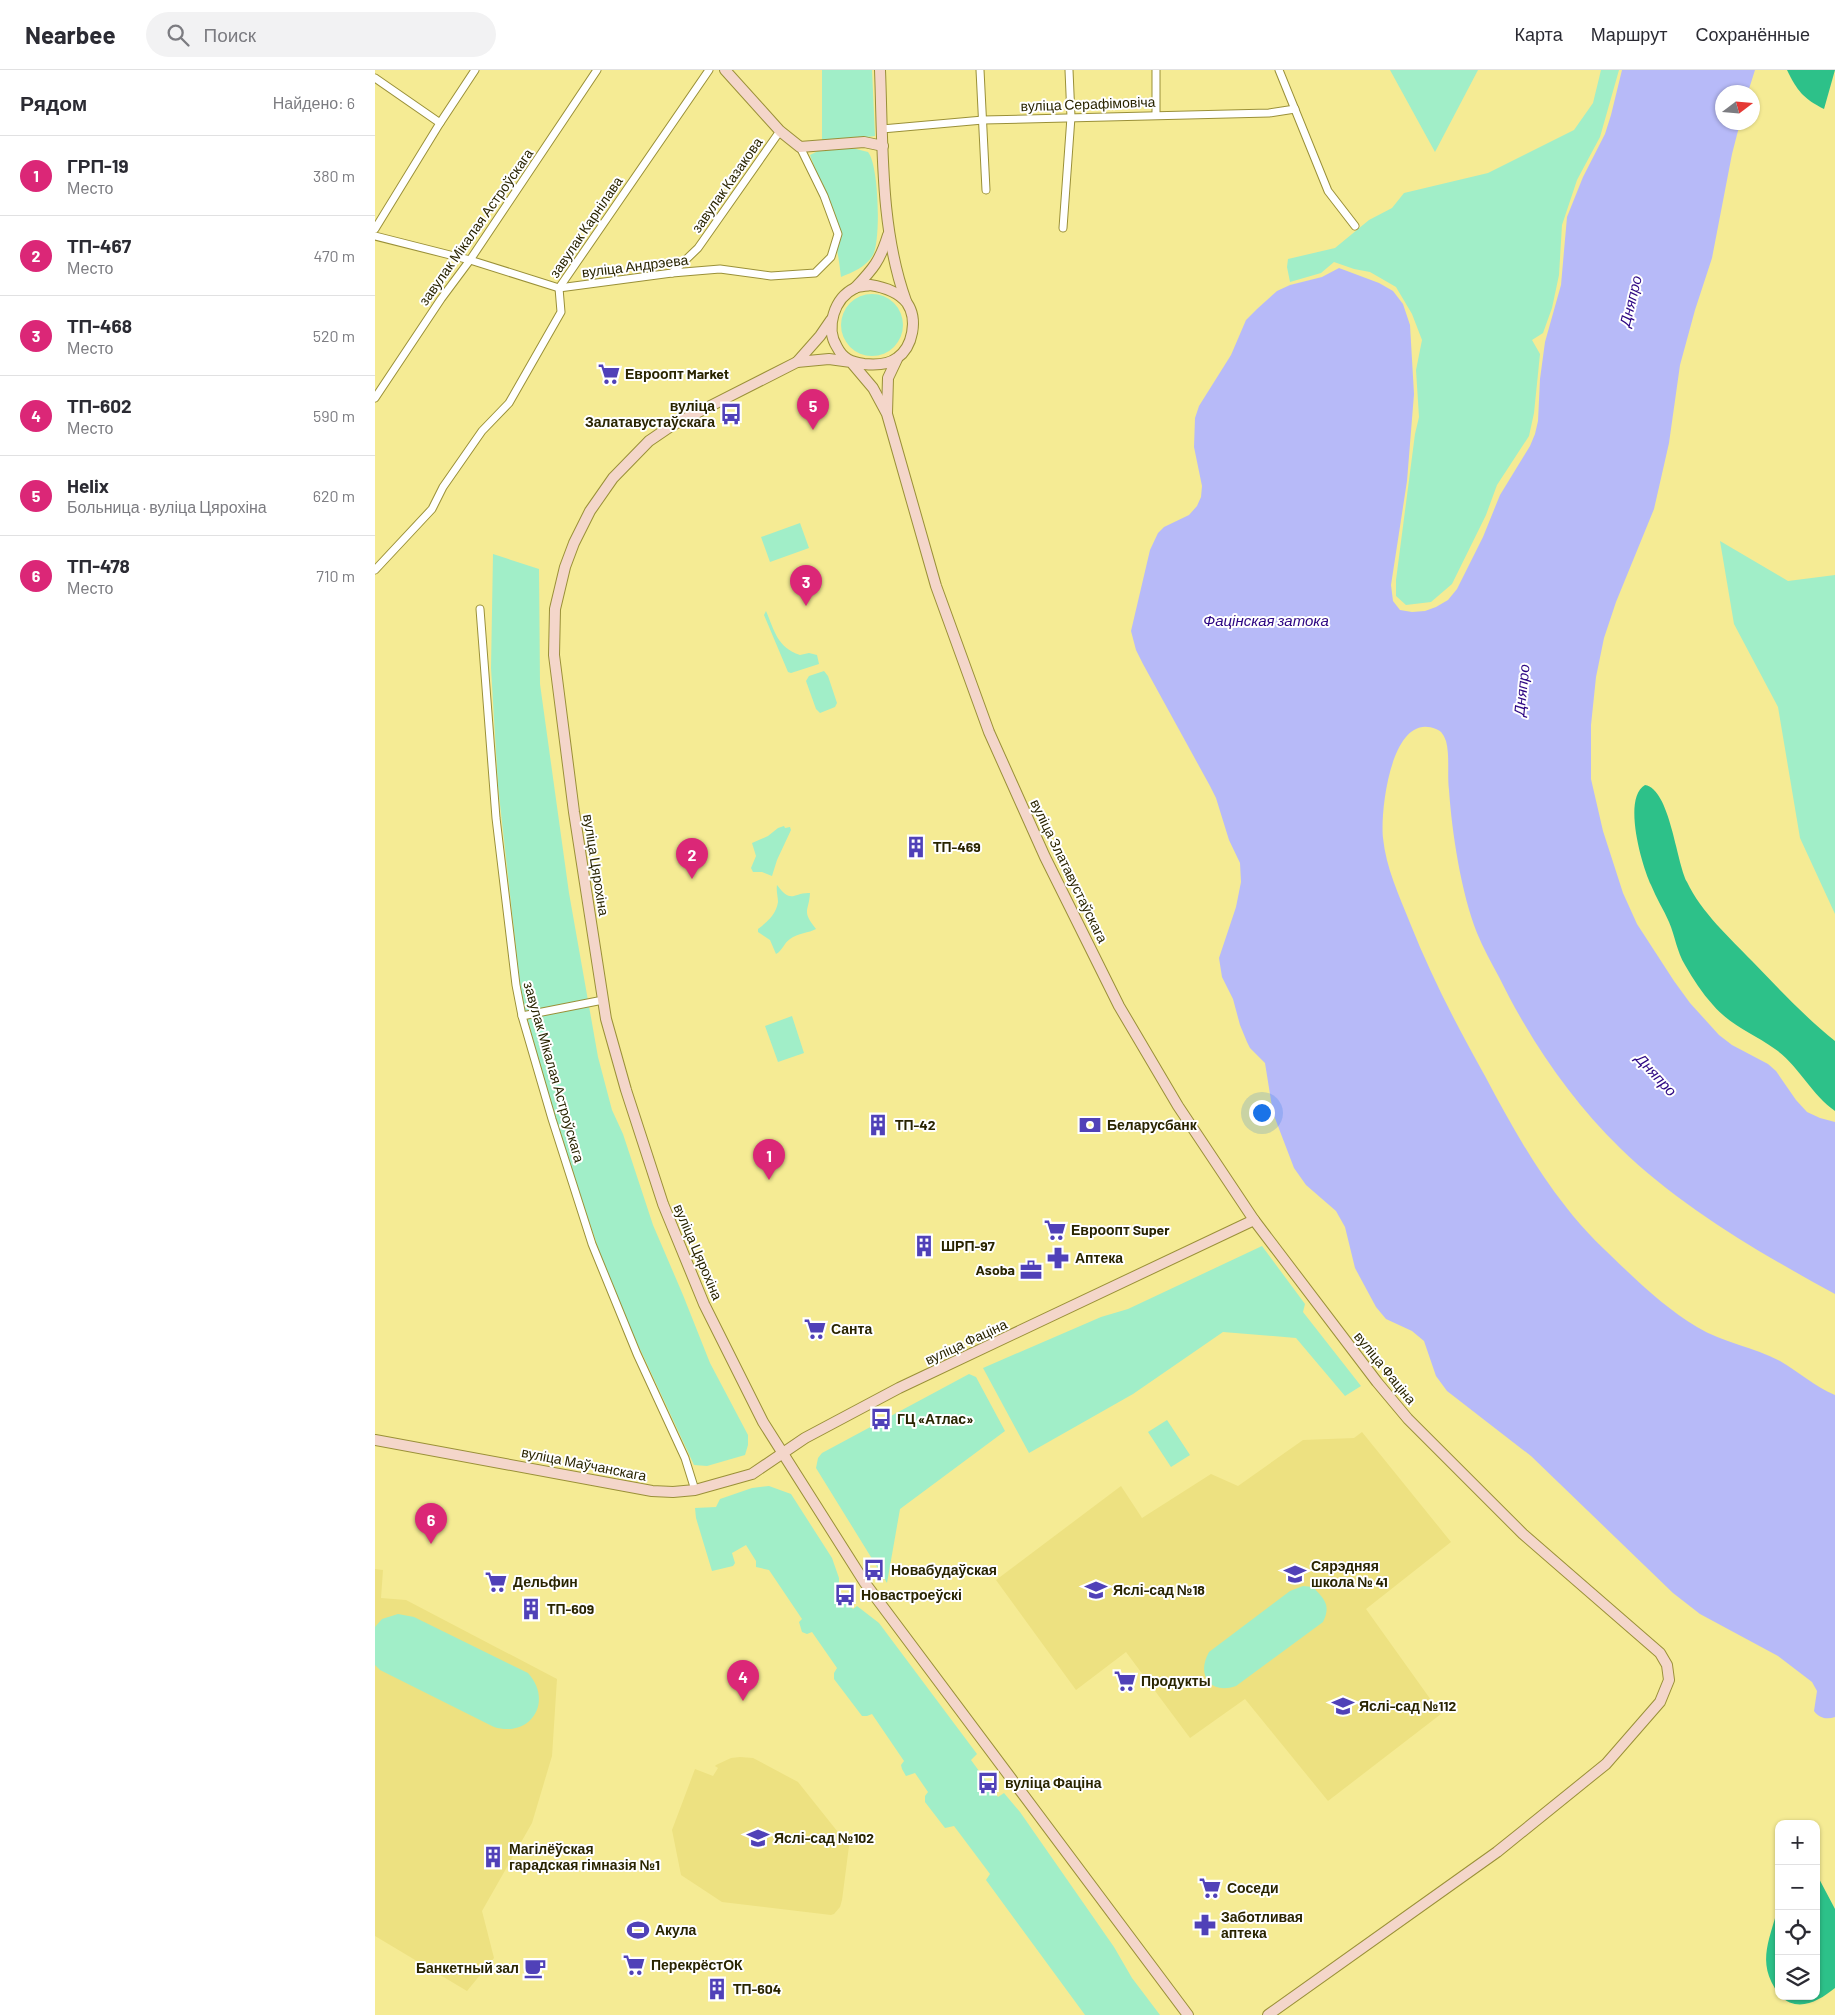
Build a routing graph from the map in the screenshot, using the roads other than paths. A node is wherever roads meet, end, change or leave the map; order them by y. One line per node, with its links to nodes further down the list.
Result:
1 (475, 70): 15 (street)
2 (597, 70): 26 (street, завулак Мікалая Астроўскага)
3 (709, 70): 28 (street, завулак Карнілава)
4 (725, 70): 17 (main road)
5 (880, 70): 16 (main road)
6 (981, 70): 14 (street)
7 (1069, 70): 13 (street)
8 (1156, 70): 12 (street)
9 (1279, 70): 11 (street)
10 (375, 78): 15 (street)
11 (1295, 109): 12 (street, вуліца Серафімовіча); 21 (street)
12 (1157, 115): 13 (street, вуліца Серафімовіча)
13 (1071, 117): 14 (street, вуліца Серафімовіча); 22 (street)
14 (983, 120): 16 (street, вуліца Серафімовіча); 20 (street)
15 (440, 123): 23 (street)
16 (882, 129): 18 (main road)
17 (780, 131): 19 (main road); 27 (street, завулак Казакова)
18 (883, 146): 19 (main road); 24 (main road)
19 (800, 147): 27 (street, вуліца Андрэева)
20 (986, 190)
21 (1355, 226)
22 (1063, 228)
23 (375, 229)
24 (889, 232): 29 (main road); 30 (main road)
25 (375, 236): 26 (street, вуліца Андрэева)
26 (471, 260): 28 (street, вуліца Андрэева); 35 (street, завулак Мікалая Астроўскага)
27 (672, 273): 28 (street, вуліца Андрэева)
28 (559, 288): 37 (street, завулак Карнілава)
29 (855, 288): 30 (main road); 31 (main road)
30 (907, 303): 32 (main road)
31 (831, 320): 33 (main road, вуліца Цярохіна); 34 (main road)
32 (897, 358): 34 (main road); 36 (main road)
33 (797, 362): 34 (main road, вуліца Цярохіна); 39 (main road, вуліца Цярохіна)
34 (851, 362): 36 (main road)
35 (375, 398)
36 (887, 414): 41 (main road, вуліца Златавустаўскага)
37 (375, 570)
38 (480, 609): 40 (street, завулак Мікалая Астроўскага)
39 (603, 1000): 40 (street); 43 (main road, вуліца Цярохіна)
40 (522, 1016): 44 (street, завулак Мікалая Астроўскага)
41 (1254, 1220): 43 (main road, вуліца Фаціна); 46 (main road, вуліца Фаціна)
42 (375, 1440): 44 (main road, вуліца Маўчанскага)
43 (782, 1454): 44 (main road, вуліца Маўчанскага); 45 (main road)
44 (695, 1490)
45 (1188, 2015)
46 (1268, 2015)

